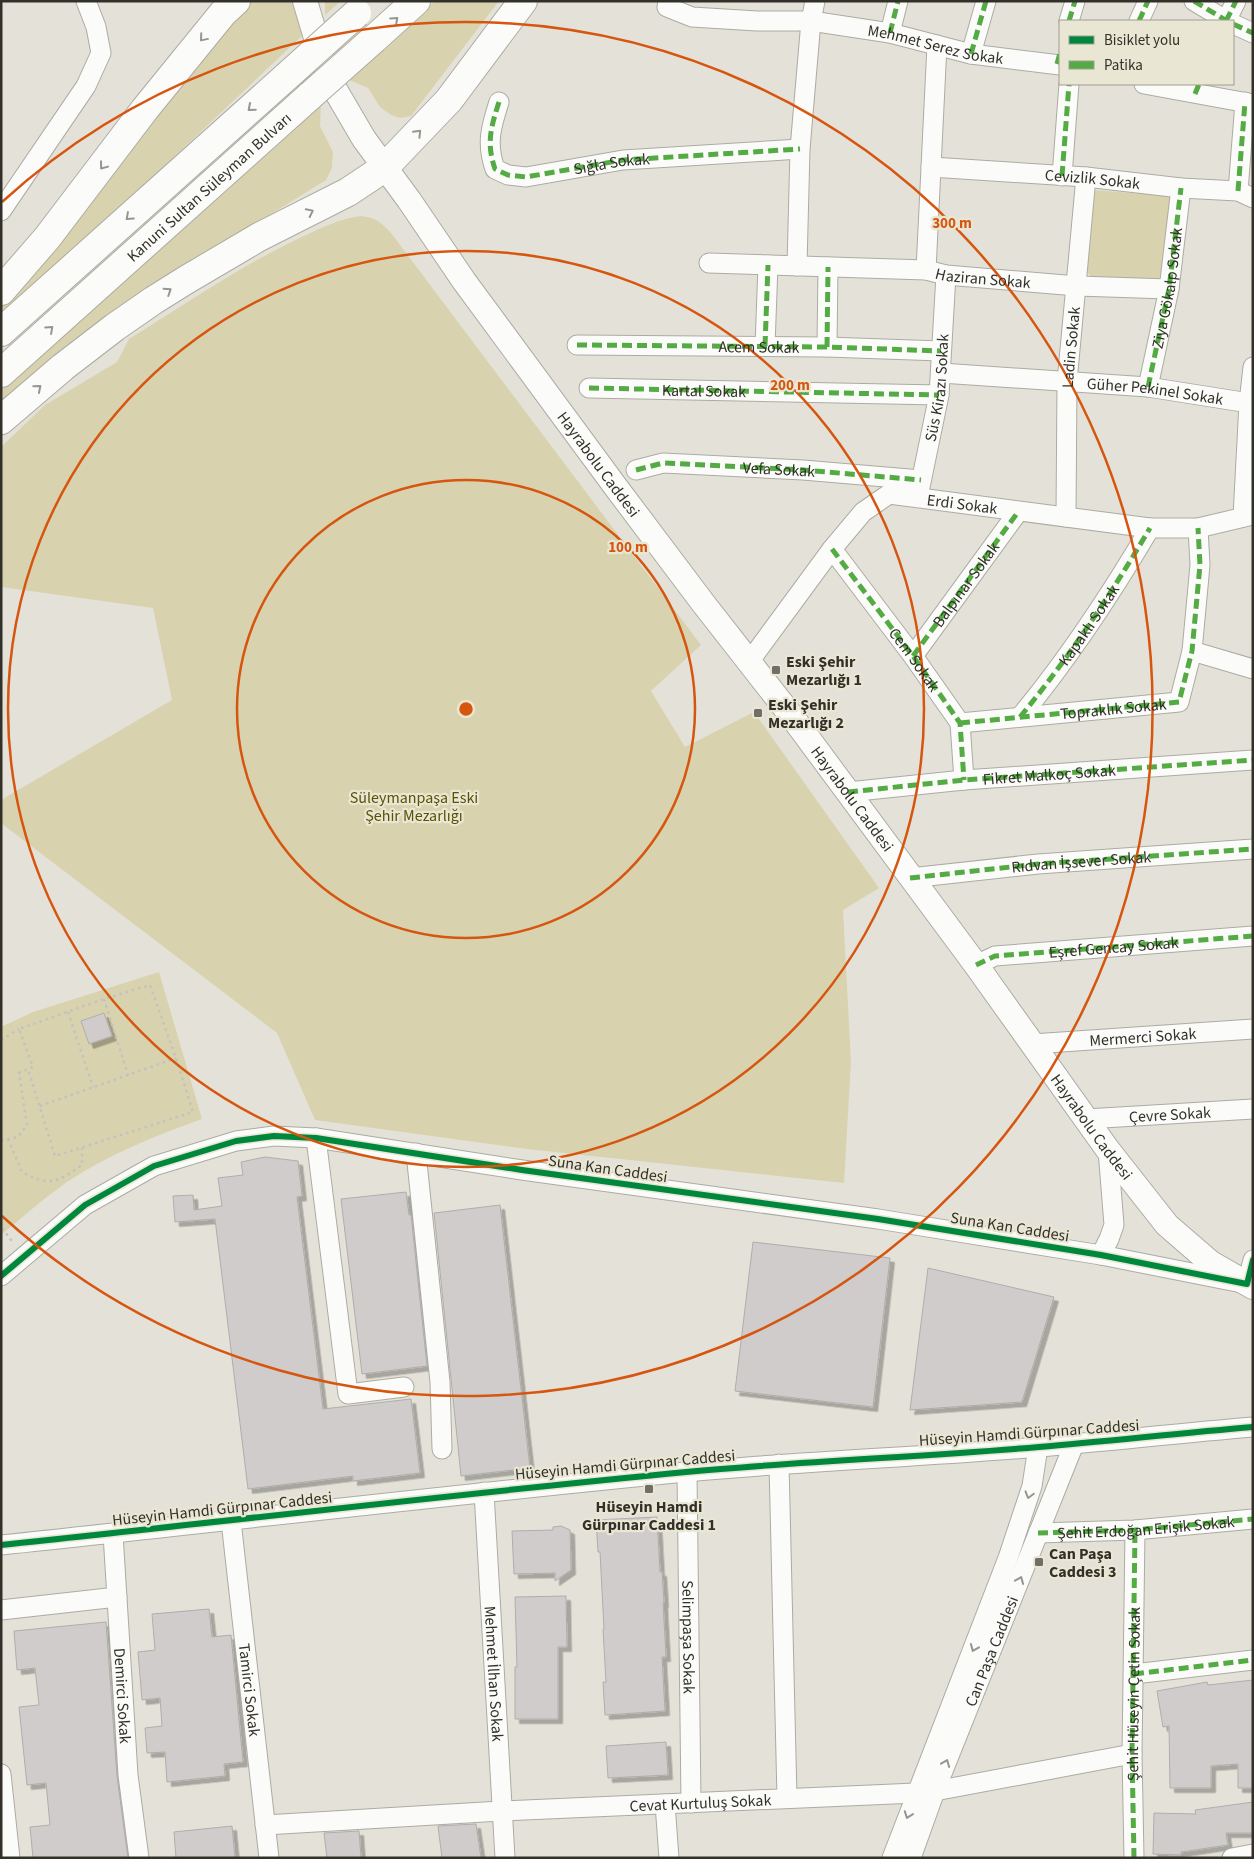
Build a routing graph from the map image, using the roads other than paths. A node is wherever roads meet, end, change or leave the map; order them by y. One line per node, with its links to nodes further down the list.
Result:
1 (86, 1): 38 (street)
2 (236, 1): 47 (highway, one-way to 47)
3 (304, 1): 33 (main road, Hayrabolu Caddesi)
4 (416, 1): 54 (highway, Kanuni Sultan Süleyman Bulvarı, one-way to 4, bridge)
5 (523, 1): 33 (highway, one-way to 5)
6 (668, 1): 19 (street, Mehmet Serez Sokak)
7 (815, 1): 19 (street)
8 (898, 1): 21 (street)
9 (986, 1): 24 (street)
10 (1075, 1): 15 (street)
11 (1148, 1): 16 (street)
12 (1194, 1): 17 (street)
13 (1236, 1): 18 (street)
14 (364, 7): 48 (highway, Kanuni Sultan Süleyman Bulvarı, one-way to 48, bridge)
15 (1069, 20)
16 (1139, 20)
17 (1224, 20)
18 (1226, 20)
19 (811, 21): 21 (street, Mehmet Serez Sokak); 31 (street)
20 (1234, 24): 22 (street)
21 (890, 33): 23 (street, Mehmet Serez Sokak)
22 (1253, 33)
23 (937, 46): 24 (street, Mehmet Serez Sokak); 32 (street)
24 (972, 54): 25 (street, Mehmet Serez Sokak)
25 (1059, 60)
26 (1069, 85): 34 (street)
27 (1155, 85): 28 (street)
28 (1197, 89): 30 (street)
29 (499, 102): 31 (street, Sığla Sokak)
30 (1249, 103): 37 (street)
31 (800, 149): 41 (street)
32 (931, 167): 34 (street, Cevizlik Sokak); 43 (street)
33 (384, 168): 61 (highway, one-way to 33); 72 (main road, Hayrabolu Caddesi)
34 (1062, 176): 35 (street, Cevizlik Sokak)
35 (1086, 177): 36 (street, Cevizlik Sokak); 45 (street, Ladin Sokak)
36 (1181, 188): 37 (street, Cevizlik Sokak); 46 (street, Ziya Gökalp Sokak)
37 (1245, 194)
38 (1, 211)
39 (709, 263): 40 (street, Haziran Sokak)
40 (768, 265): 41 (street, Haziran Sokak); 50 (street)
41 (797, 266): 42 (street, Haziran Sokak)
42 (828, 267): 43 (street, Haziran Sokak); 51 (street)
43 (926, 270): 44 (street, Haziran Sokak)
44 (946, 275): 45 (street, Haziran Sokak); 52 (street, Süs Kirazı Sokak)
45 (1076, 286): 46 (street, Haziran Sokak); 56 (street, Ladin Sokak)
46 (1168, 290): 57 (street, Ziya Gökalp Sokak)
47 (1, 291)
48 (1, 332)
49 (577, 346): 50 (street, Acem Sokak)
50 (765, 346): 51 (street, Acem Sokak)
51 (827, 347): 52 (street, Acem Sokak)
52 (941, 351): 55 (street, Süs Kirazı Sokak)
53 (1253, 367): 60 (street)
54 (1, 373)
55 (941, 374): 56 (street, Güher Pekinel Sokak); 59 (street, Süs Kirazı Sokak)
56 (1067, 382): 57 (street, Güher Pekinel Sokak); 66 (street, Ladin Sokak)
57 (1148, 387): 60 (street, Güher Pekinel Sokak)
58 (589, 388): 59 (street, Kartal Sokak)
59 (939, 395): 63 (street, Süs Kirazı Sokak)
60 (1249, 404): 65 (street)
61 (1, 420)
62 (636, 470): 63 (street, Vefa Sokak)
63 (920, 489): 64 (street, Erdi Sokak); 69 (street, Erdi Sokak)
64 (1018, 512): 66 (street, Erdi Sokak); 71 (street, Balpınar Sokak)
65 (1248, 516): 68 (street, Erdi Sokak)
66 (1066, 517): 67 (street, Erdi Sokak)
67 (1150, 528): 68 (street, Erdi Sokak); 74 (street, Kapaklı Sokak)
68 (1198, 528): 70 (street, Topraklık Sokak)
69 (832, 549): 71 (street, Cem Sokak); 72 (street, Erdi Sokak)
70 (1192, 651): 73 (street); 74 (street, Topraklık Sokak)
71 (913, 656): 75 (street, Cem Sokak)
72 (748, 662): 78 (main road, Hayrabolu Caddesi)
73 (1253, 669)
74 (1020, 717): 75 (street, Topraklık Sokak)
75 (960, 723): 77 (street)
76 (1253, 760): 77 (street, Fikret Malkoç Sokak)
77 (964, 780): 78 (street, Fikret Malkoç Sokak)
78 (848, 792): 80 (main road, Hayrabolu Caddesi)
79 (1253, 849): 80 (street, Rıdvan İşsever Sokak)
80 (910, 878): 82 (main road, Hayrabolu Caddesi)
81 (1253, 936): 82 (street, Eşref Gencay Sokak)
82 (976, 965): 84 (main road, Hayrabolu Caddesi)
83 (1253, 1029): 84 (street, Mermerci Sokak)
84 (1032, 1044): 86 (main road, Hayrabolu Caddesi)
85 (1253, 1109): 86 (street, Çevre Sokak)
86 (1086, 1119): 88 (main road, Hayrabolu Caddesi)
87 (316, 1138): 89 (street, Suna Kan Caddesi); 92 (street, Suna Kan Caddesi); 94 (street)
88 (1108, 1150): 90 (street); 93 (main road, Hayrabolu Caddesi)
89 (416, 1153): 90 (street, Suna Kan Caddesi); 98 (street)
90 (1101, 1255): 93 (street, Suna Kan Caddesi)
91 (1253, 1260): 93 (street)
92 (1, 1276)
93 (1250, 1286)
94 (404, 1386)
95 (1253, 1427): 96 (street, Hüseyin Hamdi Gürpınar Caddesi)
96 (1074, 1444): 97 (street, Hüseyin Hamdi Gürpınar Caddesi); 105 (street, Can Paşa Caddesi)
97 (1038, 1447): 99 (street, Hüseyin Hamdi Gürpınar Caddesi); 115 (street, Can Paşa Caddesi, one-way to 115)
98 (442, 1449)
99 (779, 1464): 100 (street, Hüseyin Hamdi Gürpınar Caddesi); 116 (street)
100 (687, 1472): 101 (street, Hüseyin Hamdi Gürpınar Caddesi); 117 (street, Selimpaşa Sokak)
101 (484, 1492): 103 (street, Hüseyin Hamdi Gürpınar Caddesi); 119 (street, Mehmet İlhan Sokak)
102 (1253, 1519): 104 (street, Şehit Erdoğan Erişik Sokak)
103 (231, 1521): 106 (street, Hüseyin Hamdi Gürpınar Caddesi); 120 (street, Tamirci Sokak)
104 (1135, 1530): 105 (street, Şehit Erdoğan Erişik Sokak); 111 (street, Şehit Hüseyin Çetin Sokak)
105 (1038, 1533): 114 (street, Can Paşa Caddesi, one-way to 105)
106 (113, 1534): 107 (street, Hüseyin Hamdi Gürpınar Caddesi); 108 (street, Demirci Sokak)
107 (1, 1545)
108 (117, 1597): 109 (street); 123 (street, Demirci Sokak)
109 (1, 1610)
110 (1253, 1660): 111 (street)
111 (1134, 1674): 112 (street, Şehit Hüseyin Çetin Sokak)
112 (1132, 1754): 114 (street, Cevat Kurtuluş Sokak); 129 (street, Şehit Hüseyin Çetin Sokak)
113 (1, 1774): 122 (street)
114 (935, 1791): 115 (street, Cevat Kurtuluş Sokak); 128 (street, Can Paşa Caddesi)
115 (916, 1793): 116 (street, Cevat Kurtuluş Sokak); 127 (street, Can Paşa Caddesi, one-way to 127)
116 (787, 1798): 117 (street, Cevat Kurtuluş Sokak)
117 (691, 1803): 118 (street, Cevat Kurtuluş Sokak)
118 (665, 1804): 119 (street, Cevat Kurtuluş Sokak); 126 (street)
119 (501, 1811): 120 (street, Cevat Kurtuluş Sokak); 125 (street, Mehmet İlhan Sokak)
120 (265, 1825): 124 (street, Tamirci Sokak)
121 (1253, 1854): 130 (street)
122 (10, 1858)
123 (139, 1858)
124 (269, 1858)
125 (505, 1858)
126 (669, 1858)
127 (892, 1858)
128 (911, 1858)
129 (1134, 1858)
130 (1233, 1858)

